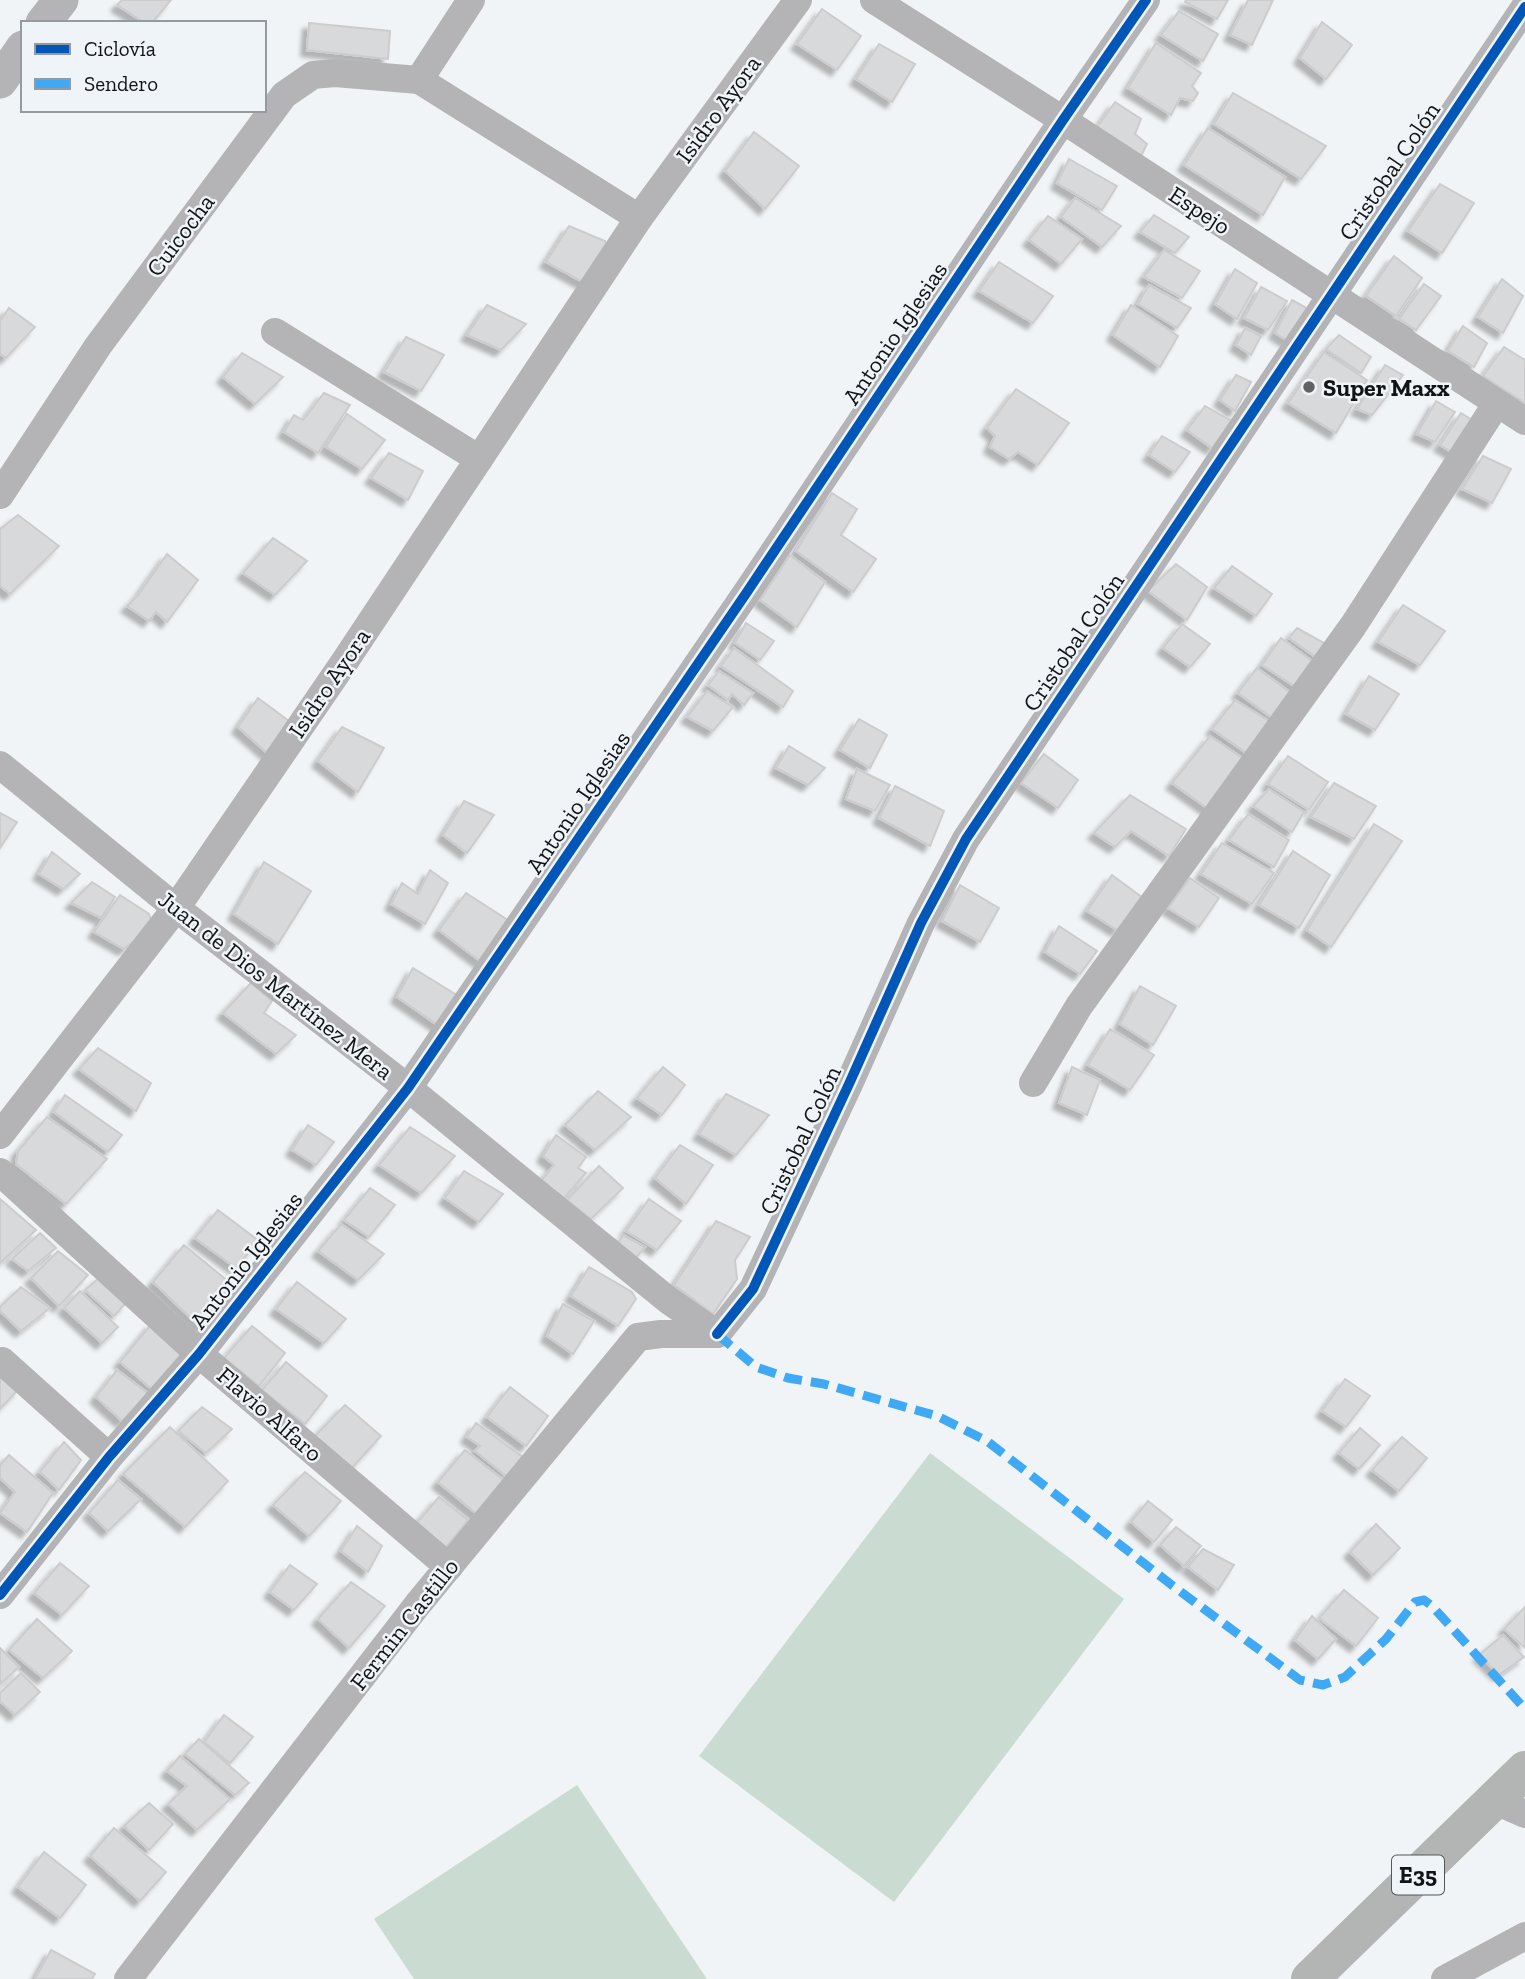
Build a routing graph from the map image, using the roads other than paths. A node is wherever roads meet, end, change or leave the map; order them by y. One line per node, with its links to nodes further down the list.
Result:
1 (61, 0): 7 (street)
2 (471, 0): 9 (street)
3 (797, 0): 12 (street, Isidro Ayora)
4 (874, 0): 11 (street, Espejo)
5 (1146, 0): 11 (street, Antonio Iglesias)
6 (1525, 7): 13 (street, Cristobal Colón)
7 (45, 21)
8 (21, 51): 10 (street)
9 (419, 80): 12 (street); 18 (street, Cuicocha)
10 (0, 81)
11 (1063, 120): 13 (street, Espejo); 22 (street, Antonio Iglesias)
12 (639, 218): 17 (street, Isidro Ayora)
13 (1330, 295): 15 (street, Espejo); 26 (street, Cristobal Colón)
14 (275, 332): 17 (street)
15 (1497, 403): 16 (street, Espejo); 21 (street)
16 (1525, 421)
17 (479, 459): 20 (street, Isidro Ayora)
18 (0, 495)
19 (0, 765): 20 (street, Juan de Dios Martínez Mera)
20 (176, 908): 22 (street, Juan de Dios Martínez Mera); 23 (street, Isidro Ayora)
21 (1033, 1083)
22 (408, 1088): 25 (street, Juan de Dios Martínez Mera); 28 (street, Antonio Iglesias)
23 (0, 1135)
24 (0, 1172): 28 (street, Flavio Alfaro)
25 (668, 1300): 26 (street, Juan de Dios Martínez Mera); 27 (street, Fermin Castillo)
26 (717, 1334): 27 (street)
27 (638, 1337): 31 (street, Fermin Castillo)
28 (200, 1353): 30 (street, Antonio Iglesias); 31 (street, Flavio Alfaro)
29 (2, 1361): 30 (street)
30 (109, 1457): 32 (street, Antonio Iglesias)
31 (449, 1567): 36 (street, Fermin Castillo)
32 (0, 1595)
33 (1525, 1770): 34 (highway, E35)
34 (1509, 1807): 37 (highway, E35)
35 (1525, 1937): 38 (street)
36 (128, 1979)
37 (1310, 1979)
38 (1446, 1979)

